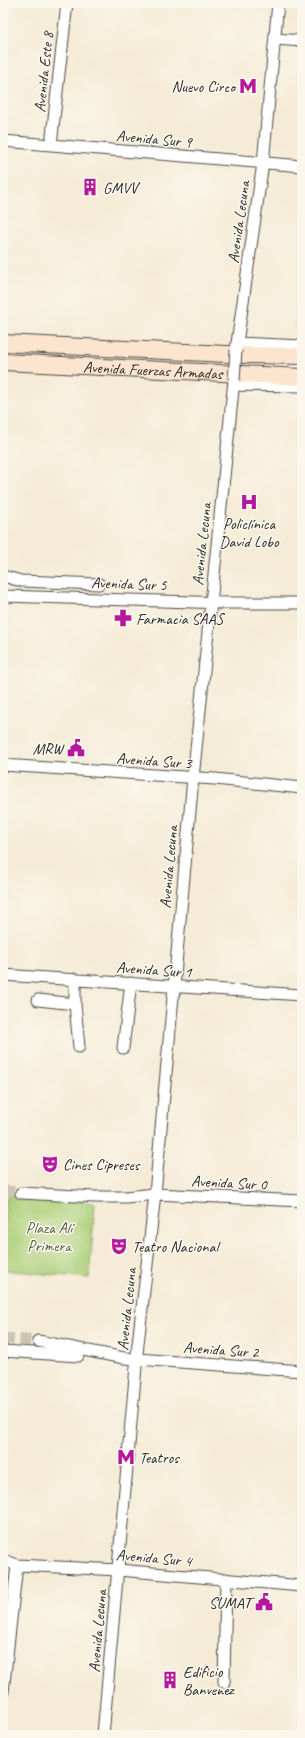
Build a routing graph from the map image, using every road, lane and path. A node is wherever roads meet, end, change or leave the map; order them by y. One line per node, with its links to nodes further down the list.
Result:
1 (67, 3): 6 (street, Avenida Este 8)
2 (278, 3): 3 (street, Avenida Lecuna)
3 (275, 38): 4 (street); 7 (street, Avenida Lecuna)
4 (302, 41)
5 (3, 141): 6 (street, Avenida Sur 9)
6 (51, 145): 7 (street, Avenida Sur 9)
7 (263, 163): 8 (street, Avenida Sur 9); 11 (street, Avenida Lecuna)
8 (302, 166)
9 (3, 343): 12 (main road, Avenida Fuerzas Armadas)
10 (302, 346): 11 (street)
11 (236, 347): 15 (street, Avenida Lecuna, bridge)
12 (302, 356)
13 (3, 362): 14 (main road, Avenida Fuerzas Armadas)
14 (302, 377)
15 (234, 382): 16 (street); 20 (street, Avenida Lecuna)
16 (302, 386)
17 (3, 576): 18 (street)
18 (98, 584)
19 (3, 596): 20 (street, Avenida Sur 5)
20 (212, 602): 21 (street, Avenida Sur 5); 23 (street, Avenida Lecuna)
21 (302, 603)
22 (3, 765): 23 (street, Avenida Sur 3)
23 (193, 778): 24 (street, Avenida Sur 3); 28 (street, Avenida Lecuna)
24 (302, 788)
25 (3, 974): 26 (street, Avenida Sur 1)
26 (76, 979): 27 (street, Avenida Sur 1); 31 (street)
27 (131, 983): 28 (street, Avenida Sur 1); 33 (street)
28 (173, 986): 29 (street, Avenida Sur 1); 35 (street, Avenida Lecuna)
29 (302, 995)
30 (38, 1000): 31 (street)
31 (75, 1004): 32 (street)
32 (79, 1047)
33 (124, 1048)
34 (22, 1192): 35 (street, Avenida Sur 0)
35 (155, 1194): 36 (street, Avenida Sur 0); 40 (street, Avenida Lecuna)
36 (302, 1202)
37 (38, 1342): 39 (street)
38 (3, 1351): 39 (street)
39 (124, 1358): 40 (street, Avenida Sur 2)
40 (137, 1360): 41 (street, Avenida Sur 2); 45 (street, Avenida Lecuna)
41 (302, 1371)
42 (3, 1560): 44 (street, Avenida Sur 4)
43 (3, 1564): 44 (street)
44 (17, 1565): 45 (street, Avenida Sur 4); 48 (street)
45 (118, 1570): 46 (street, Avenida Sur 4); 51 (street, Avenida Lecuna)
46 (226, 1579): 47 (street, Avenida Sur 4); 49 (street)
47 (302, 1586)
48 (5, 1665): 50 (street)
49 (224, 1682)
50 (3, 1692)
51 (103, 1735)

